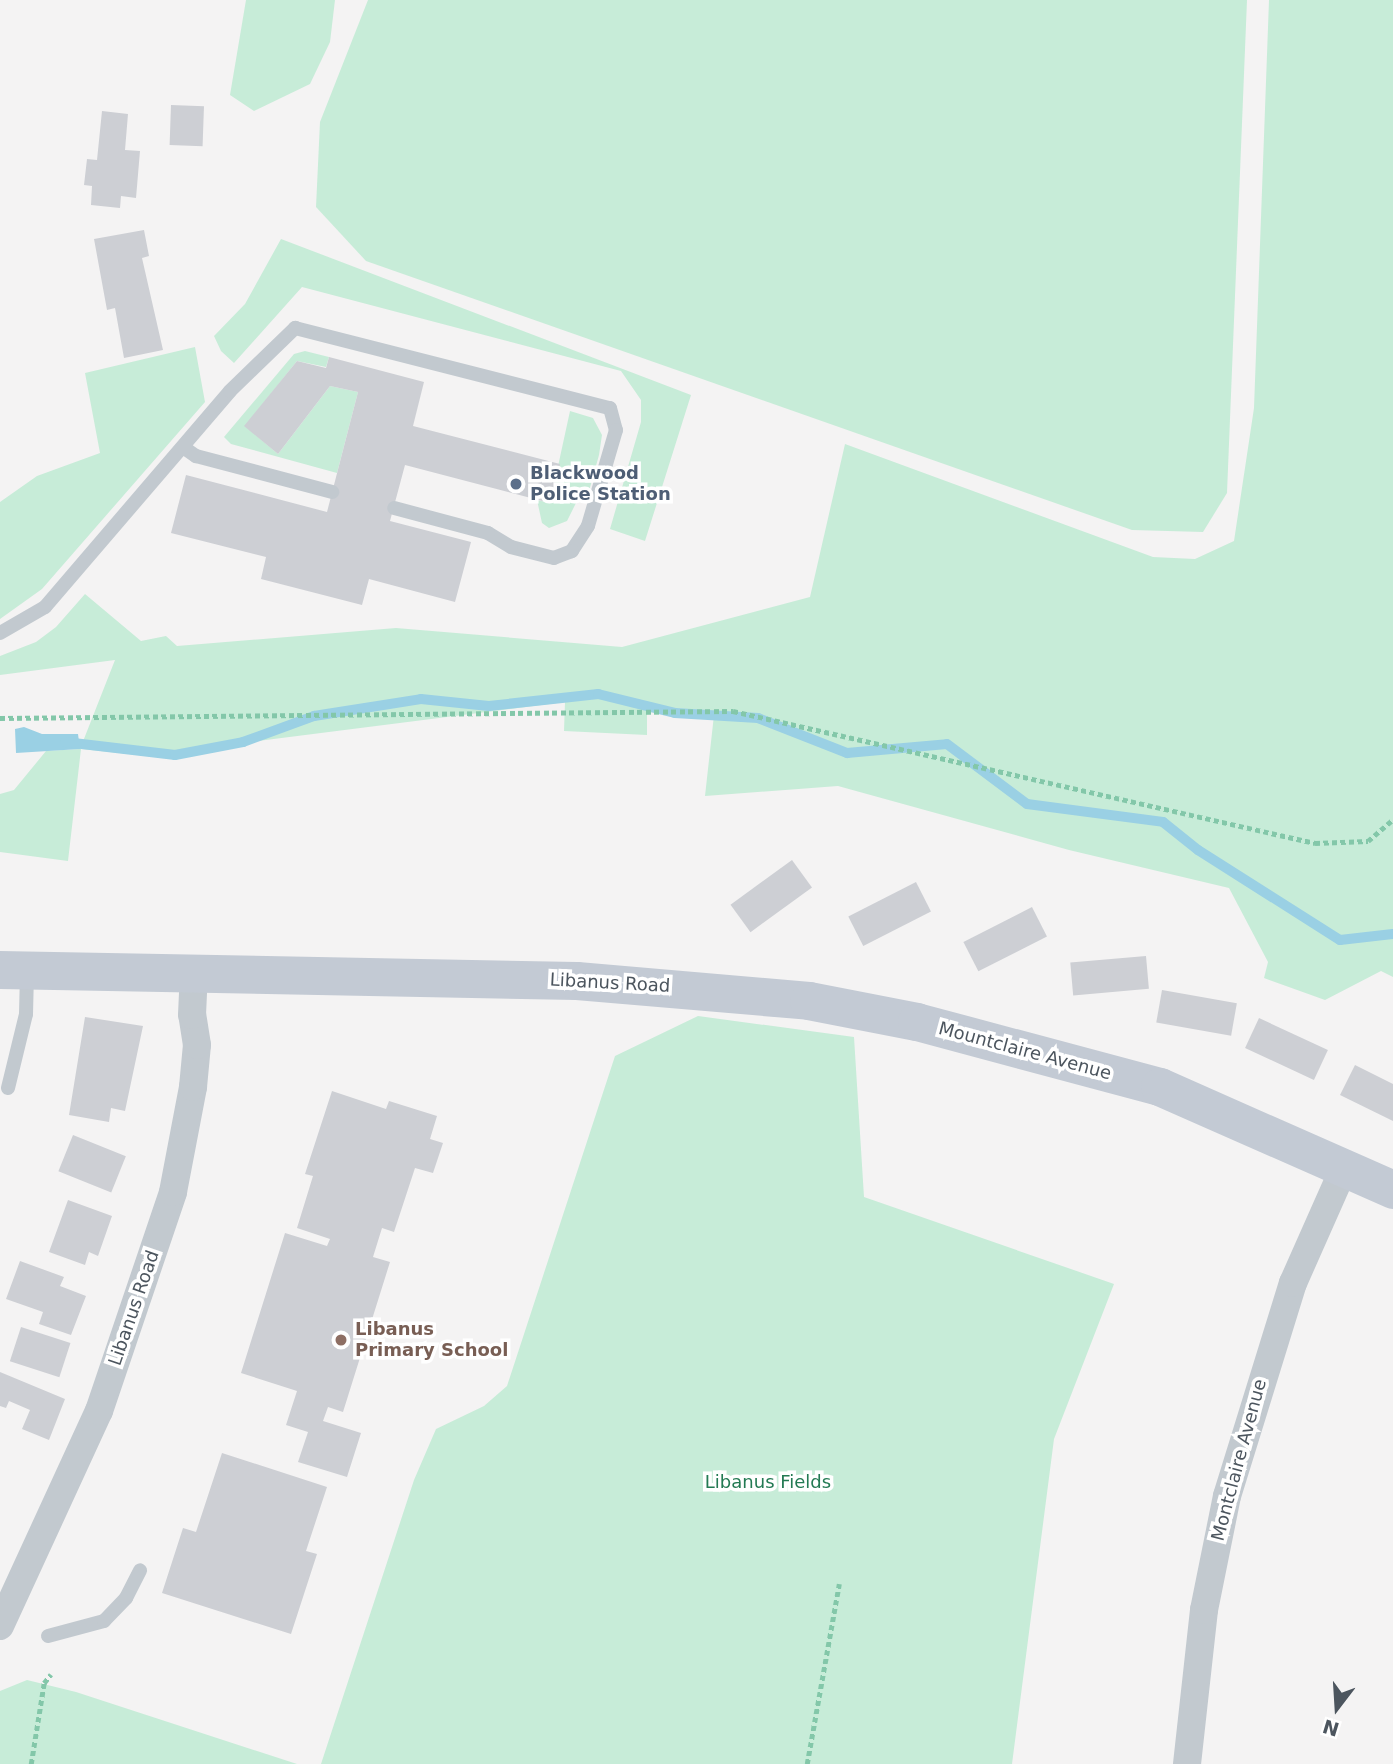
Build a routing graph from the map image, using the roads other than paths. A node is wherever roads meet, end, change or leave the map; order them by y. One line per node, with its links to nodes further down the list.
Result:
1 (183, 447): 2 (lane); 3 (lane); 4 (lane)
2 (332, 492)
3 (394, 508)
4 (0, 634)
5 (13, 969): 6 (main road, Libanus Road); 8 (lane)
6 (194, 971): 7 (main road, Libanus Road); 12 (street, Libanus Road)
7 (690, 988): 9 (main road, Mountclaire Avenue)
8 (8, 1088)
9 (1343, 1170): 10 (main road, Mountclaire Avenue); 14 (street, Montclaire Avenue)
10 (1393, 1190)
11 (140, 1570): 13 (lane)
12 (0, 1626)
13 (48, 1636)
14 (1187, 1764)

